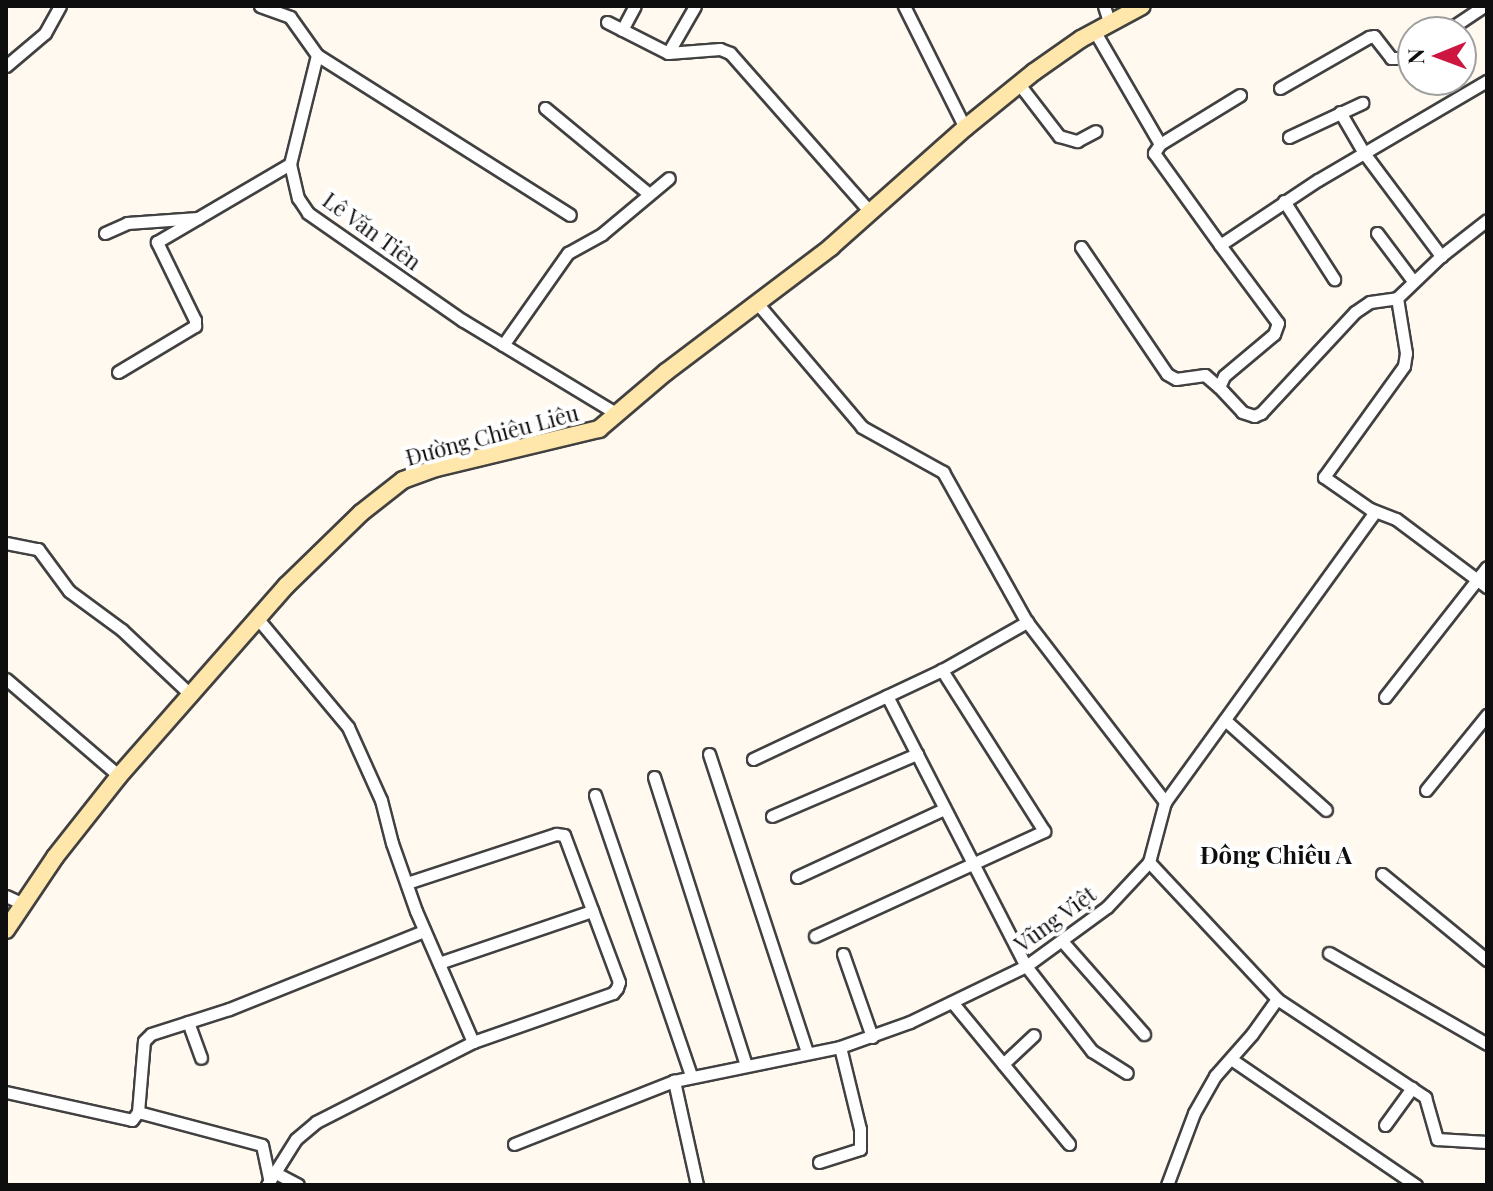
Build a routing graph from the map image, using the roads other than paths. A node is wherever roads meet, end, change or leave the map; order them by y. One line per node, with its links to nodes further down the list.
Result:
1 (60, 6): 15 (street)
2 (260, 6): 8 (street)
3 (635, 6): 11 (street)
4 (695, 6): 12 (street)
5 (904, 6): 23 (street)
6 (1104, 6): 10 (street)
7 (1142, 6): 10 (street, Đường Chiêu Liêu)
8 (292, 11): 13 (street)
9 (607, 22): 11 (street)
10 (1102, 28): 17 (street, Đường Chiêu Liêu); 26 (street)
11 (622, 30): 12 (street)
12 (668, 53): 32 (street)
13 (317, 55): 28 (street, Lê Văn Tiên); 33 (street)
14 (1397, 58): 18 (street)
15 (6, 66)
16 (1487, 81): 27 (street)
17 (1019, 84): 23 (street, Đường Chiêu Liêu); 24 (street)
18 (1280, 88)
19 (1240, 95): 26 (street)
20 (1362, 103): 22 (street)
21 (545, 108): 30 (street)
22 (1340, 112): 25 (street); 27 (street)
23 (965, 128): 32 (street, Đường Chiêu Liêu)
24 (1096, 131)
25 (1289, 137)
26 (1160, 144): 38 (street)
27 (1364, 153): 31 (street); 40 (street)
28 (290, 164): 34 (street); 45 (street, Lê Văn Tiên)
29 (669, 178): 30 (street)
30 (649, 194): 45 (street)
31 (1284, 201): 38 (street); 41 (street)
32 (870, 212): 44 (street, Đường Chiêu Liêu)
33 (570, 215)
34 (198, 218): 36 (street); 46 (street)
35 (1487, 220): 40 (street)
36 (105, 233)
37 (1377, 233): 42 (street)
38 (1220, 245): 47 (street)
39 (1081, 247): 47 (street)
40 (1441, 256): 42 (street)
41 (1334, 279)
42 (1413, 281): 43 (street)
43 (1397, 298): 47 (street); 49 (street)
44 (757, 303): 48 (street, Đường Chiêu Liêu); 55 (street)
45 (503, 345): 48 (street, Lê Văn Tiên)
46 (118, 372)
47 (1219, 387)
48 (617, 414): 54 (street, Đường Chiêu Liêu)
49 (1375, 512): 52 (street); 62 (street, Vũng Việt)
50 (6, 543): 58 (street)
51 (1487, 567): 52 (street)
52 (1476, 578): 53 (street); 60 (street)
53 (1487, 587)
54 (258, 619): 58 (street, Đường Chiêu Liêu); 78 (street)
55 (1027, 622): 56 (street); 70 (street)
56 (942, 670): 59 (street); 75 (street)
57 (6, 679): 66 (street)
58 (191, 695): 66 (street, Đường Chiêu Liêu)
59 (887, 696): 64 (street); 65 (street)
60 (1385, 697)
61 (1487, 715): 68 (street)
62 (1225, 720): 70 (street, Vũng Việt); 72 (street)
63 (709, 754): 100 (street)
64 (917, 754): 71 (street); 73 (street)
65 (753, 759)
66 (119, 776): 80 (street, Đường Chiêu Liêu)
67 (654, 777): 104 (street)
68 (1426, 790)
69 (595, 795): 106 (street)
70 (1165, 802): 74 (street, Vũng Việt)
71 (944, 809): 75 (street); 77 (street)
72 (1326, 810)
73 (772, 816)
74 (1149, 862): 85 (street, Vũng Việt); 91 (street)
75 (975, 863): 84 (street); 90 (street)
76 (1382, 874): 88 (street)
77 (797, 877)
78 (407, 883): 81 (street); 83 (street)
79 (6, 896): 80 (street)
80 (23, 904): 82 (street, Đường Chiêu Liêu)
81 (592, 911): 89 (street); 97 (street)
82 (6, 930)
83 (424, 931): 89 (street); 93 (street)
84 (815, 936)
85 (1062, 941): 90 (street, Vũng Việt); 94 (street)
86 (1329, 953): 98 (street)
87 (843, 954): 96 (street)
88 (1487, 960)
89 (439, 963): 97 (street)
90 (1026, 966): 92 (street, Vũng Việt); 105 (street)
91 (1277, 999): 102 (street); 108 (street)
92 (952, 1002): 96 (street, Vũng Việt); 103 (street)
93 (188, 1022): 101 (street); 110 (street)
94 (1144, 1034)
95 (1034, 1035): 103 (street)
96 (872, 1037): 99 (street, Vũng Việt)
97 (473, 1042): 116 (street)
98 (1487, 1044)
99 (840, 1047): 100 (street, Vũng Việt); 115 (street)
100 (807, 1052): 104 (street, Vũng Việt)
101 (201, 1058)
102 (1231, 1059): 119 (street); 120 (street)
103 (1003, 1064): 114 (street)
104 (746, 1066): 106 (street, Vũng Việt)
105 (1127, 1073)
106 (691, 1075): 107 (street, Vũng Việt)
107 (674, 1081): 113 (street, Vũng Việt); 118 (street)
108 (1412, 1088): 111 (street); 112 (street)
109 (6, 1092): 110 (street)
110 (138, 1112): 116 (street)
111 (1385, 1125)
112 (1487, 1142)
113 (514, 1144)
114 (1069, 1144)
115 (819, 1162)
116 (270, 1179): 117 (street)
117 (298, 1185)
118 (697, 1185)
119 (1167, 1185)
120 (1416, 1185)

